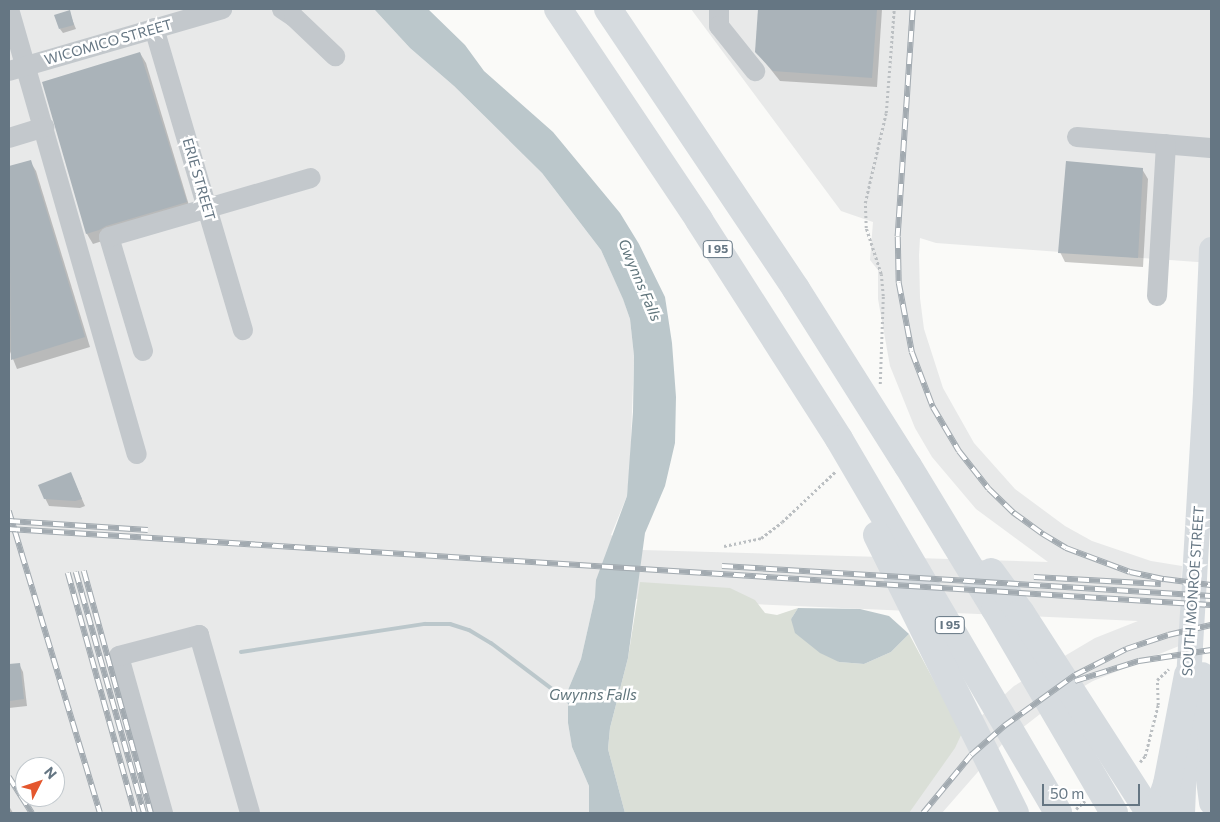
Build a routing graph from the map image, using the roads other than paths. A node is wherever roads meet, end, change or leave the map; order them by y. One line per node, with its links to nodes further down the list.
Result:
1 (9, 9): 9 (street)
2 (282, 9): 8 (street)
3 (558, 9): 22 (highway, I 95)
4 (608, 9): 24 (highway)
5 (719, 9): 10 (street)
6 (212, 10): 7 (street, WICOMICO STREET)
7 (154, 28): 9 (street, WICOMICO STREET); 17 (street, ERIE STREET)
8 (335, 56)
9 (17, 68): 11 (street)
10 (755, 71)
11 (44, 127): 13 (street); 23 (street)
12 (1077, 137): 14 (street)
13 (9, 138)
14 (1166, 144): 15 (street); 19 (street)
15 (1211, 148)
16 (311, 178): 17 (street)
17 (207, 208): 20 (street, ERIE STREET); 21 (street)
18 (1211, 249): 26 (main road, SOUTH MONROE STREET)
19 (1158, 296)
20 (243, 330)
21 (143, 351)
22 (839, 439): 30 (highway); 31 (highway, I 95)
23 (137, 454)
24 (908, 466): 32 (highway); 33 (highway)
25 (1211, 539): 27 (main road, SOUTH MONROE STREET)
26 (1182, 671): 27 (main road, SOUTH MONROE STREET); 34 (highway)
27 (1196, 807)
28 (163, 813): 29 (street)
29 (250, 813)
30 (1015, 813)
31 (1058, 813)
32 (1114, 813)
33 (1150, 813)
34 (1157, 813)

